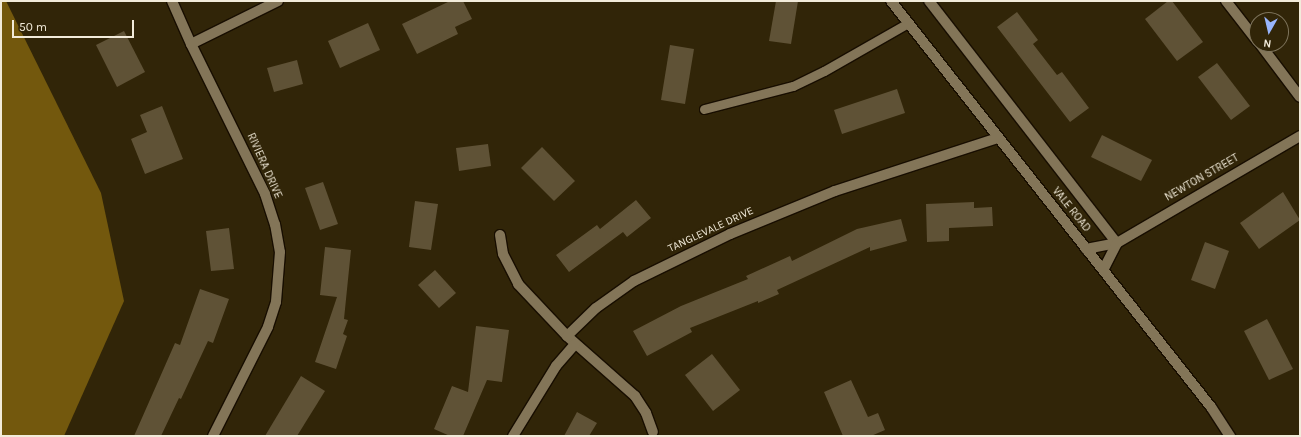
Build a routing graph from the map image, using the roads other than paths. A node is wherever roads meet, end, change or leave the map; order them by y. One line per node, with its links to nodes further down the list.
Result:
1 (172, 1): 8 (street, RIVIERA DRIVE)
2 (278, 1): 8 (street)
3 (891, 1): 6 (street, VALE ROAD)
4 (929, 1): 15 (street)
5 (1226, 1): 7 (street)
6 (908, 23): 11 (lane); 13 (street, VALE ROAD)
7 (1249, 31)
8 (191, 44): 21 (street, RIVIERA DRIVE)
9 (1266, 52): 10 (street)
10 (1300, 97)
11 (704, 109)
12 (1300, 136): 15 (street, NEWTON STREET)
13 (998, 138): 16 (street, VALE ROAD); 18 (street, TANGLEVALE DRIVE)
14 (500, 235): 18 (street)
15 (1117, 243): 16 (street, NEWTON STREET); 17 (street)
16 (1086, 249): 17 (street, VALE ROAD)
17 (1103, 270): 23 (street, VALE ROAD)
18 (567, 336): 19 (street)
19 (575, 344): 20 (street); 22 (street)
20 (653, 432)
21 (212, 436)
22 (513, 436)
23 (1230, 436)

